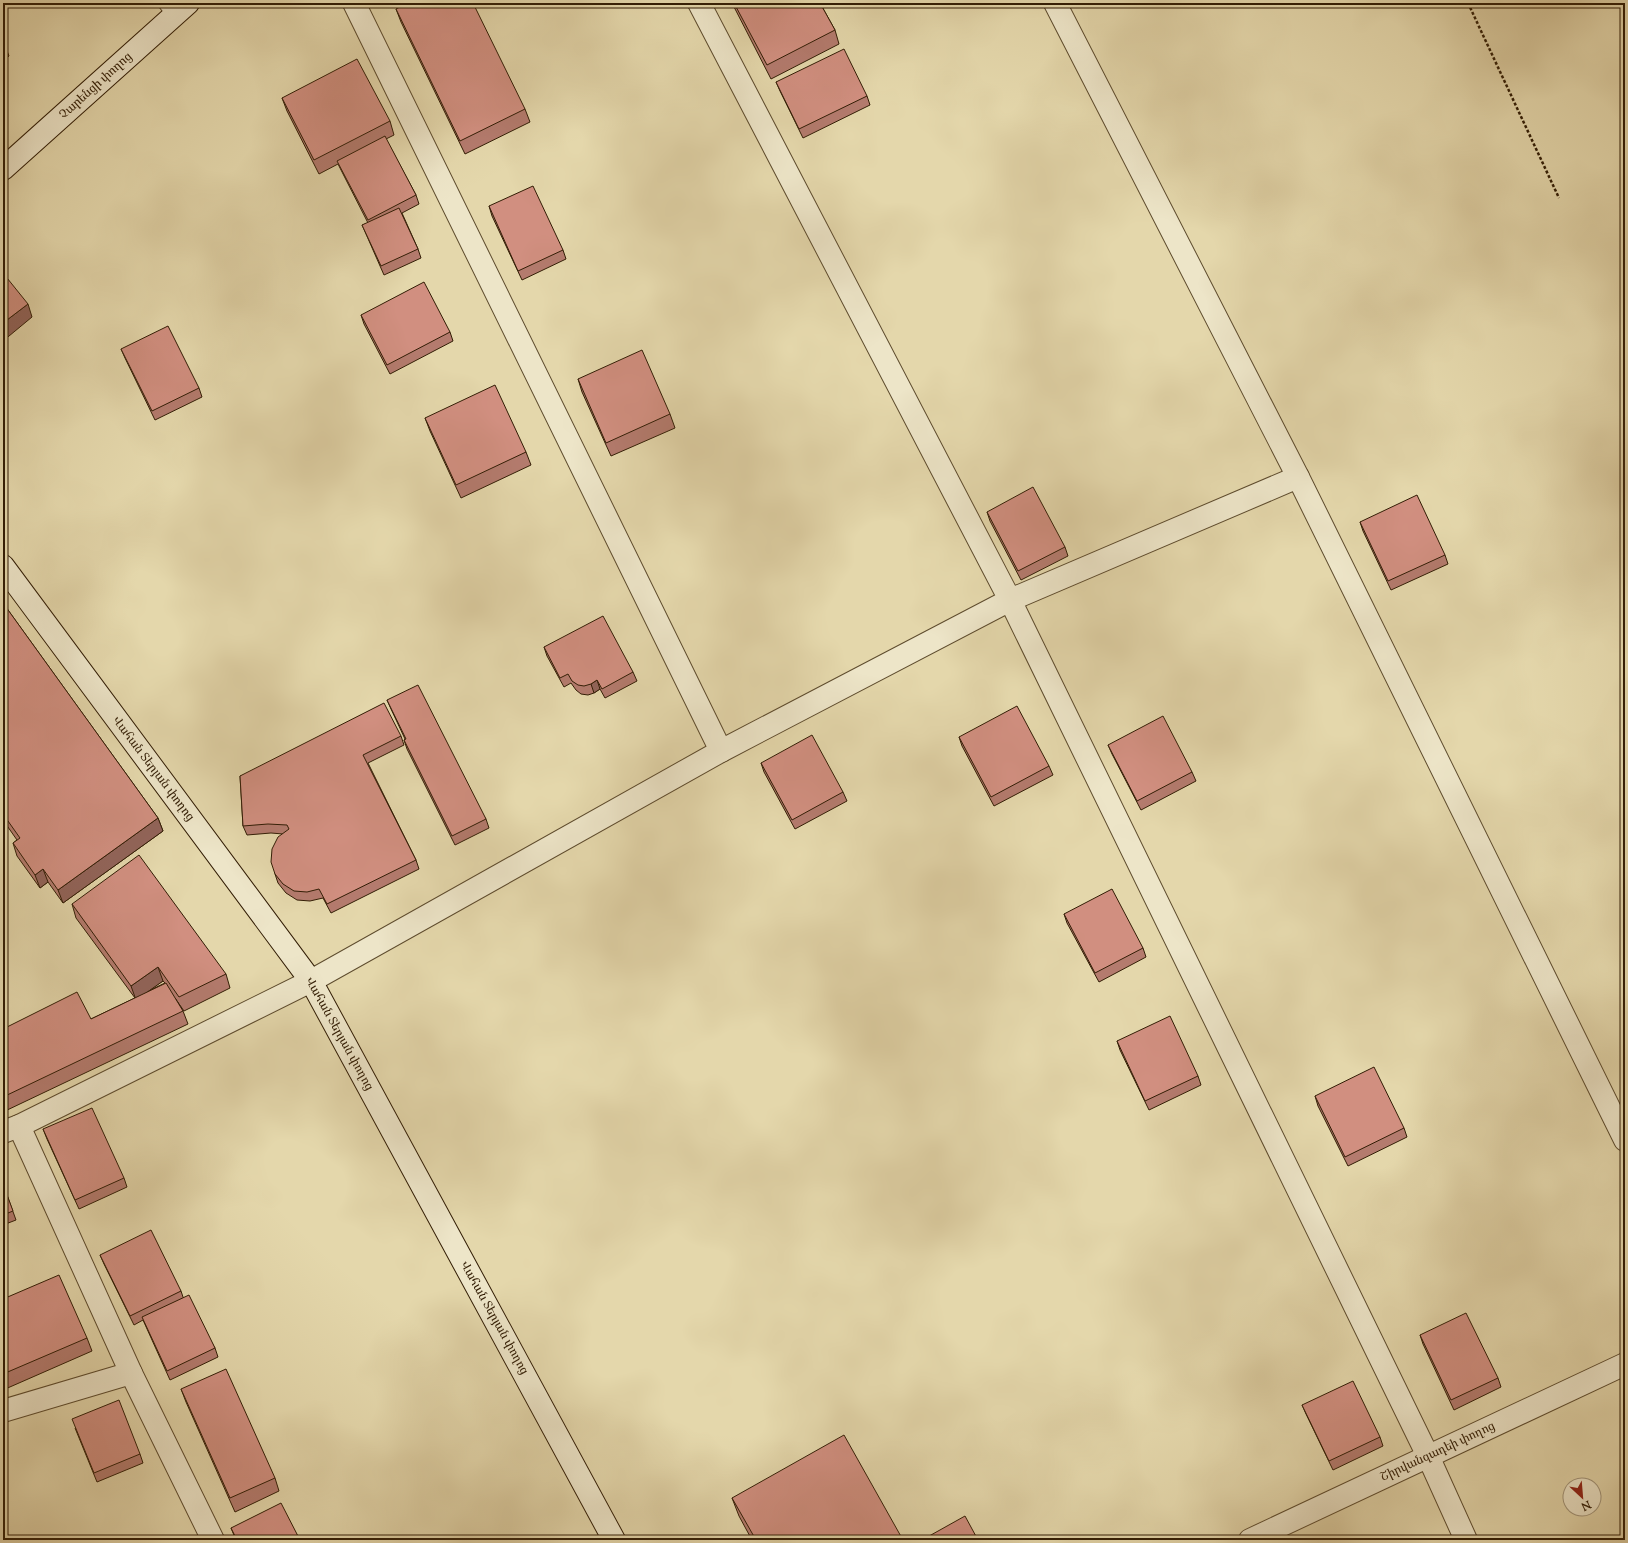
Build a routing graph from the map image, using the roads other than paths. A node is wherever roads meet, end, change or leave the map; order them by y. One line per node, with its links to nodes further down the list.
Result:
1 (354, 3): 9 (street)
2 (699, 3): 8 (street)
3 (1055, 3): 6 (street)
4 (176, 7): 5 (street, Չարենցի փողոց)
5 (3, 169)
6 (1298, 477): 8 (street); 12 (street)
7 (3, 566): 10 (street, Վահան Տերյան փողոց)
8 (1010, 600): 9 (street); 16 (street)
9 (721, 751): 10 (street)
10 (311, 981): 11 (street); 18 (street, Վահան Տերյան փողոց)
11 (11, 1129): 14 (street)
12 (1625, 1140)
13 (1625, 1364): 16 (street, Շիրվանզադեի փողոց)
14 (131, 1373): 15 (street); 17 (street)
15 (3, 1411)
16 (1428, 1456): 19 (street, Շիրվանզադեի փողոց); 20 (street)
17 (213, 1540)
18 (614, 1540)
19 (1250, 1540)
20 (1466, 1540)

